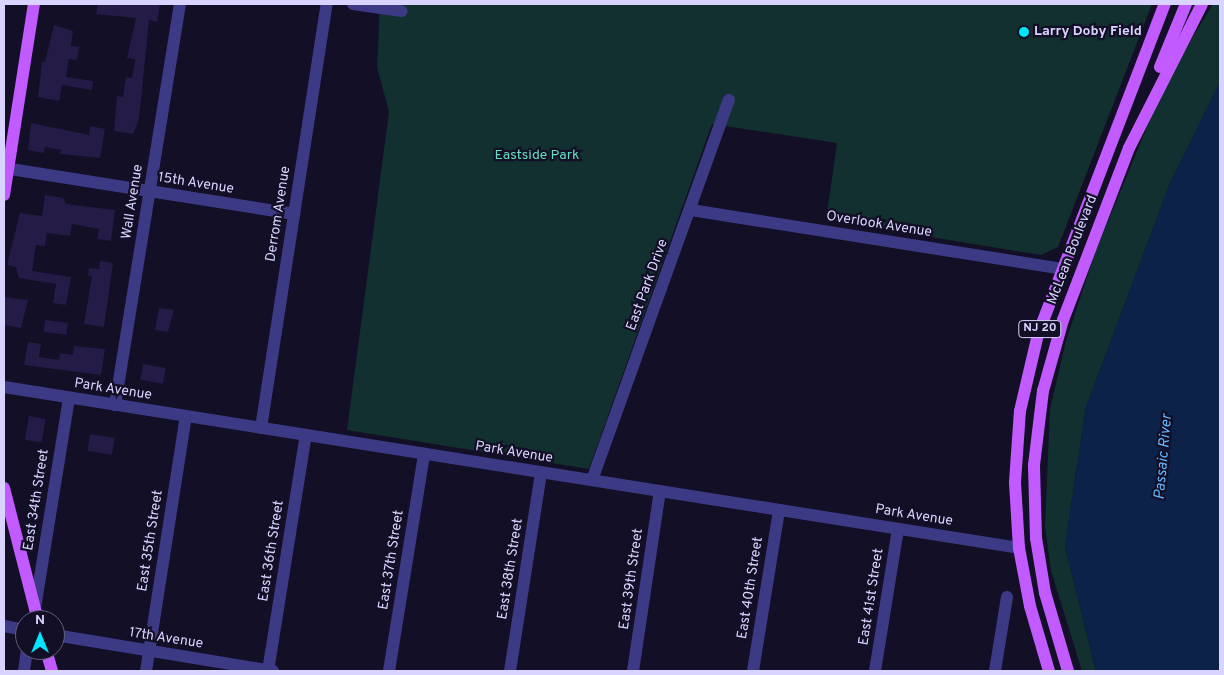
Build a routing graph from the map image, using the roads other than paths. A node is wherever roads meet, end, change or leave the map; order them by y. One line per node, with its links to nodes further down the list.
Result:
1 (34, 4): 11 (main road)
2 (180, 4): 12 (street, Wall Avenue)
3 (327, 4): 15 (street, Derrom Avenue)
4 (352, 4): 8 (street)
5 (1165, 4): 16 (main road, McLean Boulevard / NJ 20)
6 (1186, 4): 10 (main road)
7 (1202, 4): 10 (main road, McLean Boulevard / NJ 20)
8 (401, 11)
9 (729, 100): 14 (street, East Park Drive)
10 (1143, 114): 45 (main road, McLean Boulevard / NJ 20)
11 (6, 169): 12 (street, 15th Avenue); 13 (main road)
12 (150, 192): 15 (street, 15th Avenue); 19 (street, Wall Avenue)
13 (4, 195)
14 (691, 210): 16 (street, Overlook Avenue); 25 (street, East Park Drive)
15 (294, 214): 21 (street, Derrom Avenue)
16 (1062, 269): 30 (main road, McLean Boulevard / NJ 20)
17 (4, 387): 18 (street, Park Avenue)
18 (69, 398): 19 (street, Park Avenue); 33 (street, East 34th Street)
19 (115, 405): 20 (street, Park Avenue)
20 (186, 416): 21 (street, Park Avenue); 35 (street, East 35th Street)
21 (260, 428): 22 (street, Park Avenue)
22 (306, 435): 23 (street, Park Avenue); 37 (street, East 36th Street)
23 (424, 454): 24 (street, Park Avenue); 38 (street, East 37th Street)
24 (541, 472): 25 (street, Park Avenue); 39 (street, East 38th Street)
25 (592, 480): 27 (street, Park Avenue)
26 (4, 488): 32 (main road)
27 (660, 491): 28 (street, Park Avenue); 40 (street, East 39th Street)
28 (779, 510): 29 (street, Park Avenue); 41 (street, East 40th Street)
29 (898, 528): 30 (street, Park Avenue); 42 (street, East 41st Street)
30 (1019, 548): 44 (main road, McLean Boulevard / NJ 20)
31 (1007, 597): 43 (street)
32 (36, 610)
33 (38, 610)
34 (65, 637): 35 (street, 17th Avenue)
35 (149, 652): 36 (street, East 35th Street); 37 (street, 17th Avenue)
36 (146, 671)
37 (270, 671)
38 (389, 671)
39 (510, 671)
40 (633, 671)
41 (753, 671)
42 (875, 671)
43 (995, 671)
44 (1049, 671)
45 (1068, 671)

